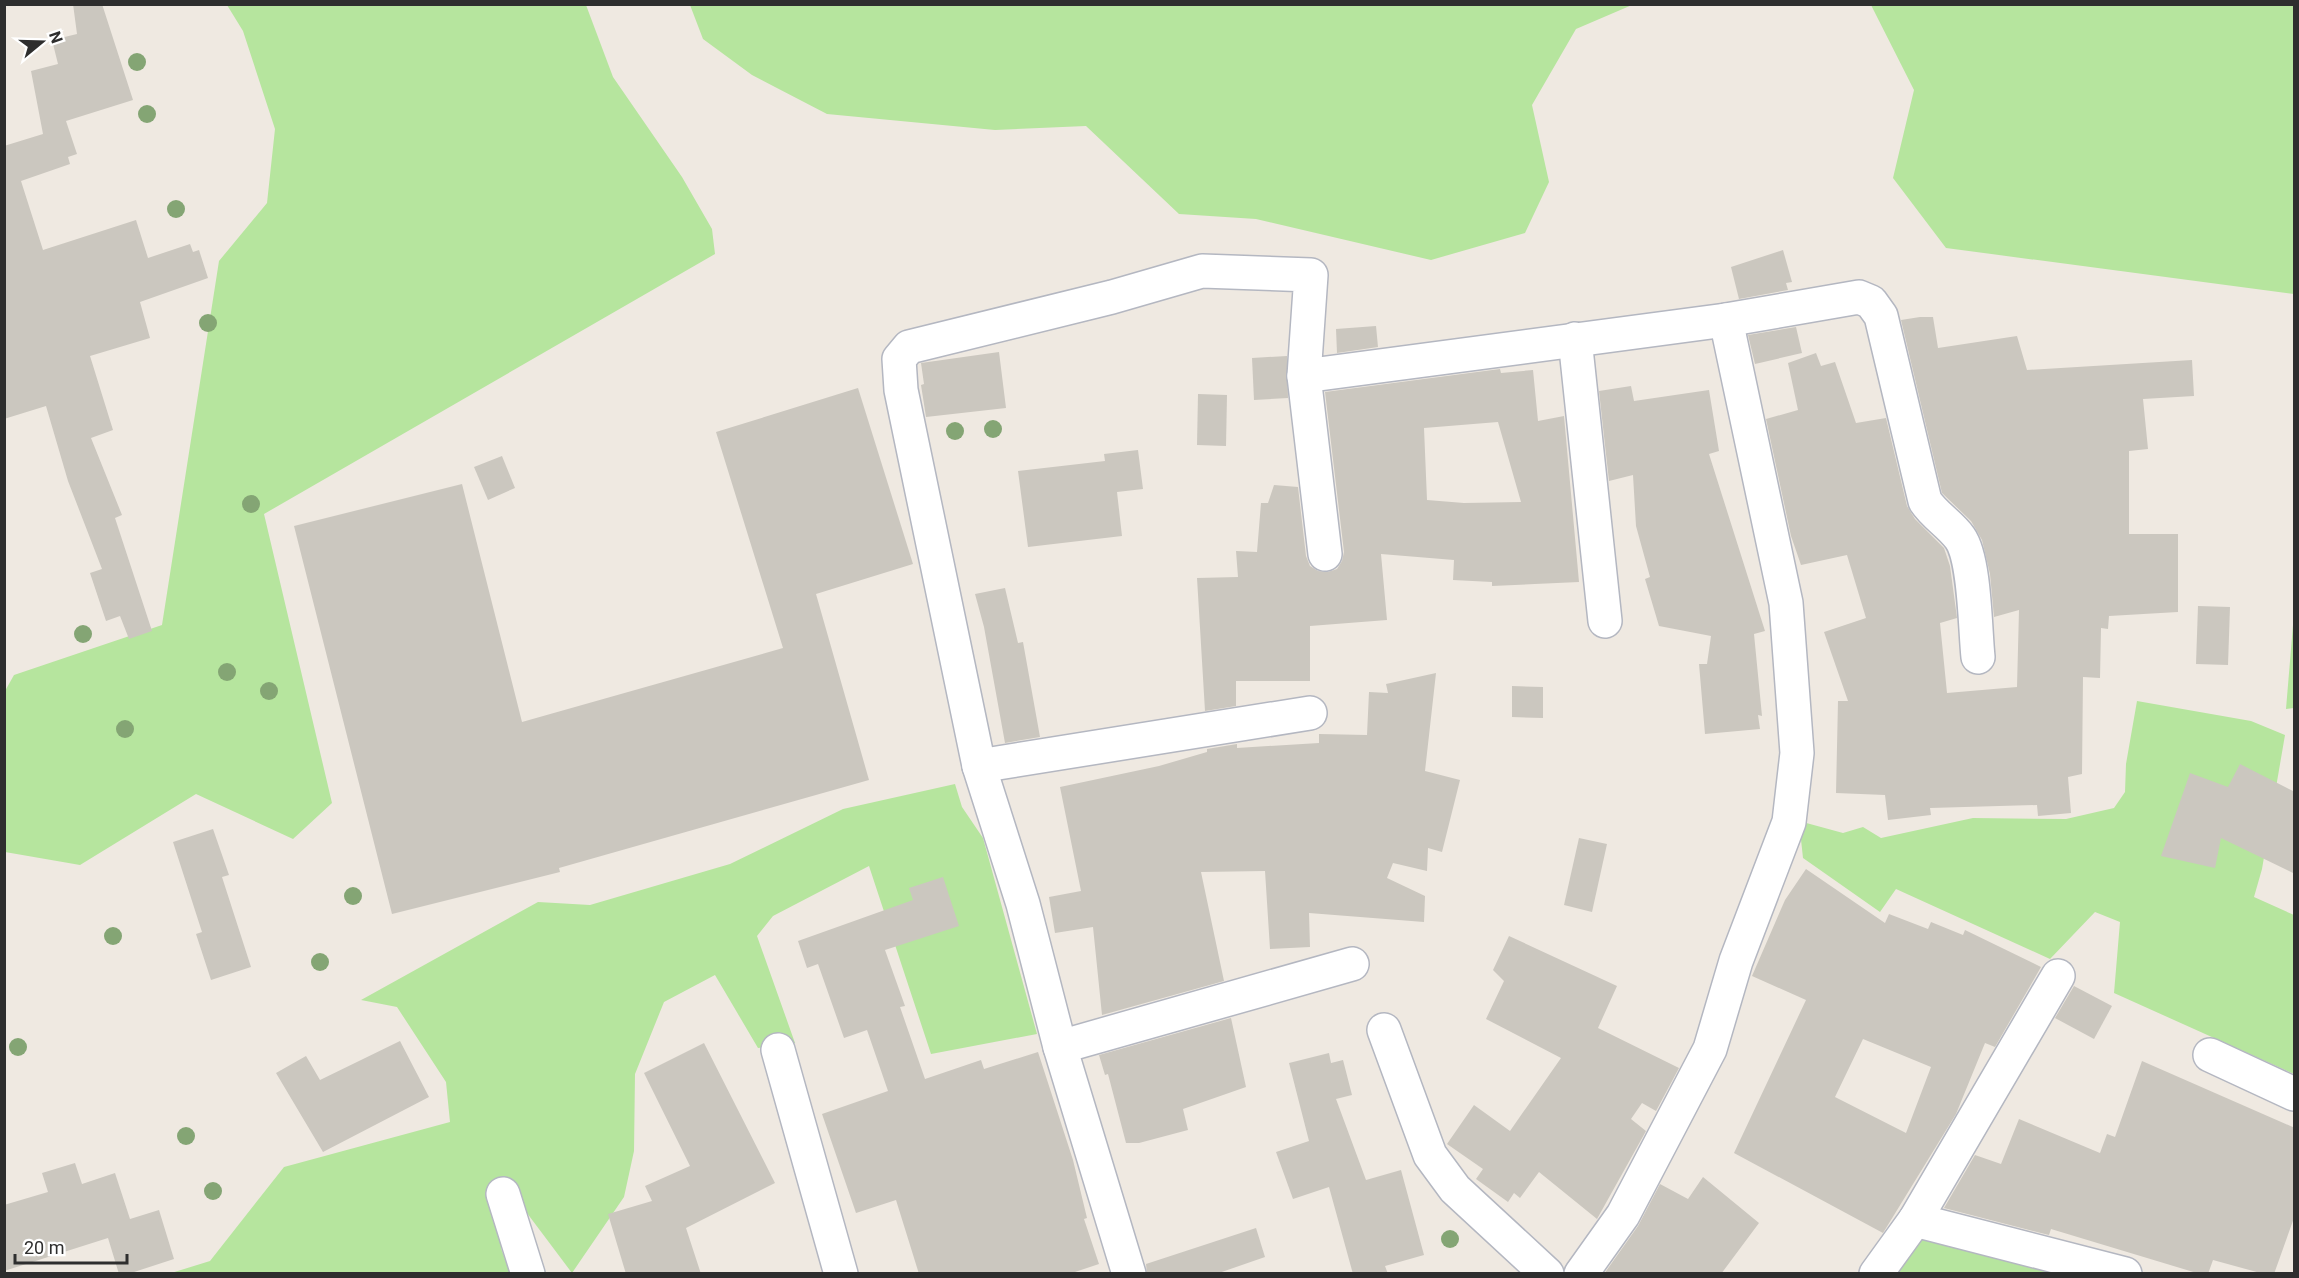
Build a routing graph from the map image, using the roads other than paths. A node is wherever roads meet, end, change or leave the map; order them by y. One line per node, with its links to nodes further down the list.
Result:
1 (1726, 320): 2 (street); 6 (street); 22 (street)
2 (1575, 339): 3 (street); 5 (street)
3 (1304, 376): 4 (street); 8 (street)
4 (1325, 554)
5 (1605, 621)
6 (1978, 657)
7 (1311, 713): 8 (street)
8 (979, 766): 12 (street)
9 (1352, 964): 12 (street)
10 (2058, 976): 17 (street)
11 (1384, 1030): 21 (street)
12 (1060, 1047): 20 (street)
13 (778, 1050): 19 (street)
14 (2210, 1055): 15 (street)
15 (2295, 1094)
16 (503, 1194): 18 (street)
17 (1915, 1220): 23 (street); 24 (street)
18 (528, 1274)
19 (841, 1274)
20 (1129, 1274)
21 (1547, 1274)
22 (1581, 1274)
23 (1876, 1274)
24 (2125, 1274)

